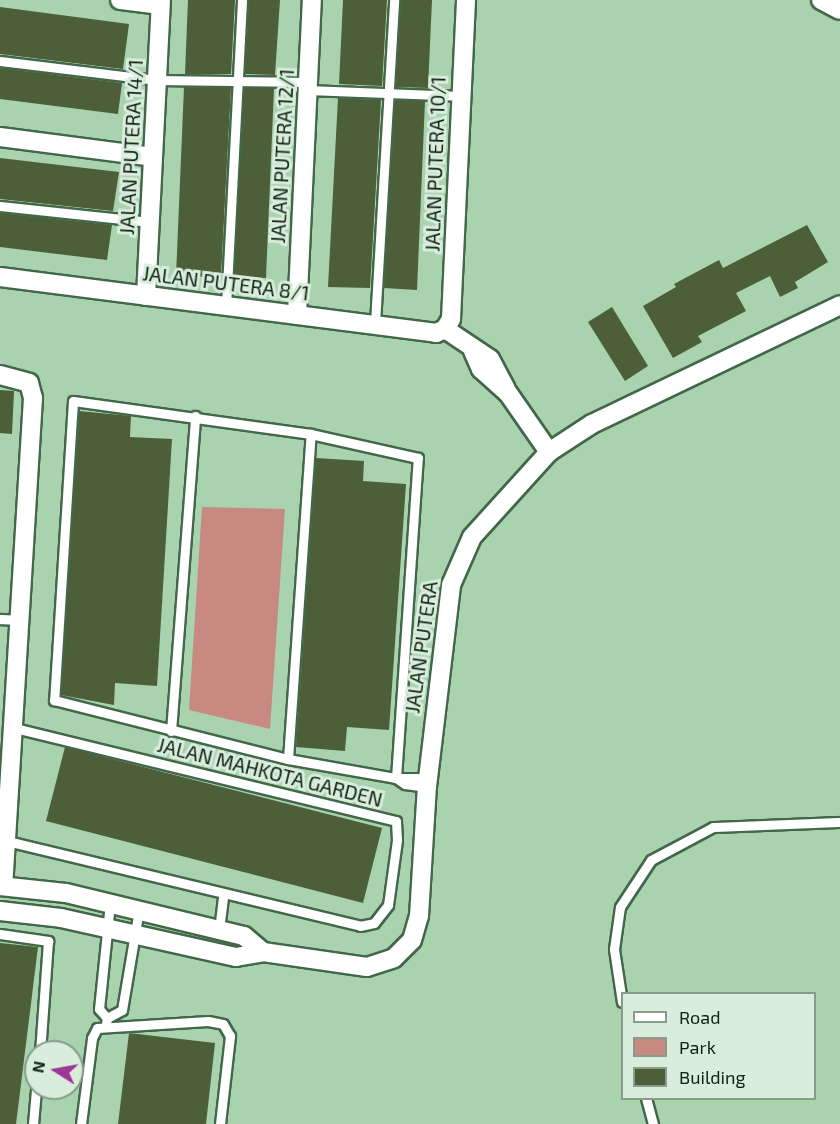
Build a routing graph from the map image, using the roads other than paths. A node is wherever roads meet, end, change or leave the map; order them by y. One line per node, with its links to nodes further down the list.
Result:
1 (120, 0): 7 (street)
2 (242, 0): 11 (lane)
3 (312, 0): 12 (street, JALAN PUTERA 12/1)
4 (394, 0): 13 (lane)
5 (466, 0): 14 (street, JALAN PUTERA 10/1)
6 (821, 0): 8 (street)
7 (161, 3): 10 (street, JALAN PUTERA 14/1)
8 (840, 10)
9 (0, 61): 10 (lane)
10 (156, 80): 11 (lane); 16 (street, JALAN PUTERA 14/1)
11 (237, 81): 12 (lane); 22 (lane)
12 (307, 86): 13 (lane); 23 (street, JALAN PUTERA 12/1)
13 (389, 93): 14 (lane); 24 (lane)
14 (460, 96): 25 (street, JALAN PUTERA 10/1)
15 (0, 137): 16 (street)
16 (153, 157): 18 (street, JALAN PUTERA 14/1)
17 (0, 206): 18 (lane)
18 (150, 222): 20 (street, JALAN PUTERA 14/1)
19 (0, 276): 20 (street, JALAN PUTERA 8/1)
20 (146, 296): 22 (street, JALAN PUTERA 8/1)
21 (840, 305): 29 (street, JALAN PUTERA)
22 (226, 306): 23 (street, JALAN PUTERA 8/1)
23 (297, 315): 24 (street, JALAN PUTERA 8/1)
24 (375, 323): 25 (street, JALAN PUTERA 8/1)
25 (445, 329): 29 (street)
26 (0, 375): 31 (street)
27 (195, 416): 28 (lane); 33 (lane); 33 (lane)
28 (311, 434): 34 (lane); 35 (lane)
29 (549, 452): 36 (street, JALAN PUTERA)
30 (0, 619): 31 (lane)
31 (21, 621): 32 (street)
32 (14, 728): 38 (street); 41 (lane, JALAN MAHKOTA GARDEN)
33 (171, 731): 34 (lane)
34 (288, 759): 35 (lane)
35 (396, 778): 36 (lane)
36 (427, 783): 49 (street, JALAN PUTERA)
37 (840, 822): 50 (lane)
38 (7, 841): 39 (street); 41 (lane, JALAN MAHKOTA GARDEN)
39 (2, 862): 40 (street)
40 (1, 886): 42 (street, JALAN PUTERA)
41 (223, 895): 46 (lane)
42 (110, 902): 43 (street, JALAN PUTERA); 45 (lane)
43 (139, 909): 46 (street, JALAN PUTERA); 48 (lane)
44 (0, 911): 45 (street, JALAN PUTERA)
45 (107, 928): 48 (street, JALAN PUTERA); 51 (lane)
46 (219, 930): 49 (street, JALAN PUTERA)
47 (0, 934): 52 (lane)
48 (135, 935): 49 (street, JALAN PUTERA); 51 (lane)
49 (263, 952)
50 (621, 995)
51 (107, 1021): 56 (lane); 57 (lane)
52 (41, 1040)
53 (35, 1100): 55 (lane)
54 (647, 1100): 58 (lane)
55 (33, 1124)
56 (81, 1124)
57 (220, 1124)
58 (653, 1124)

